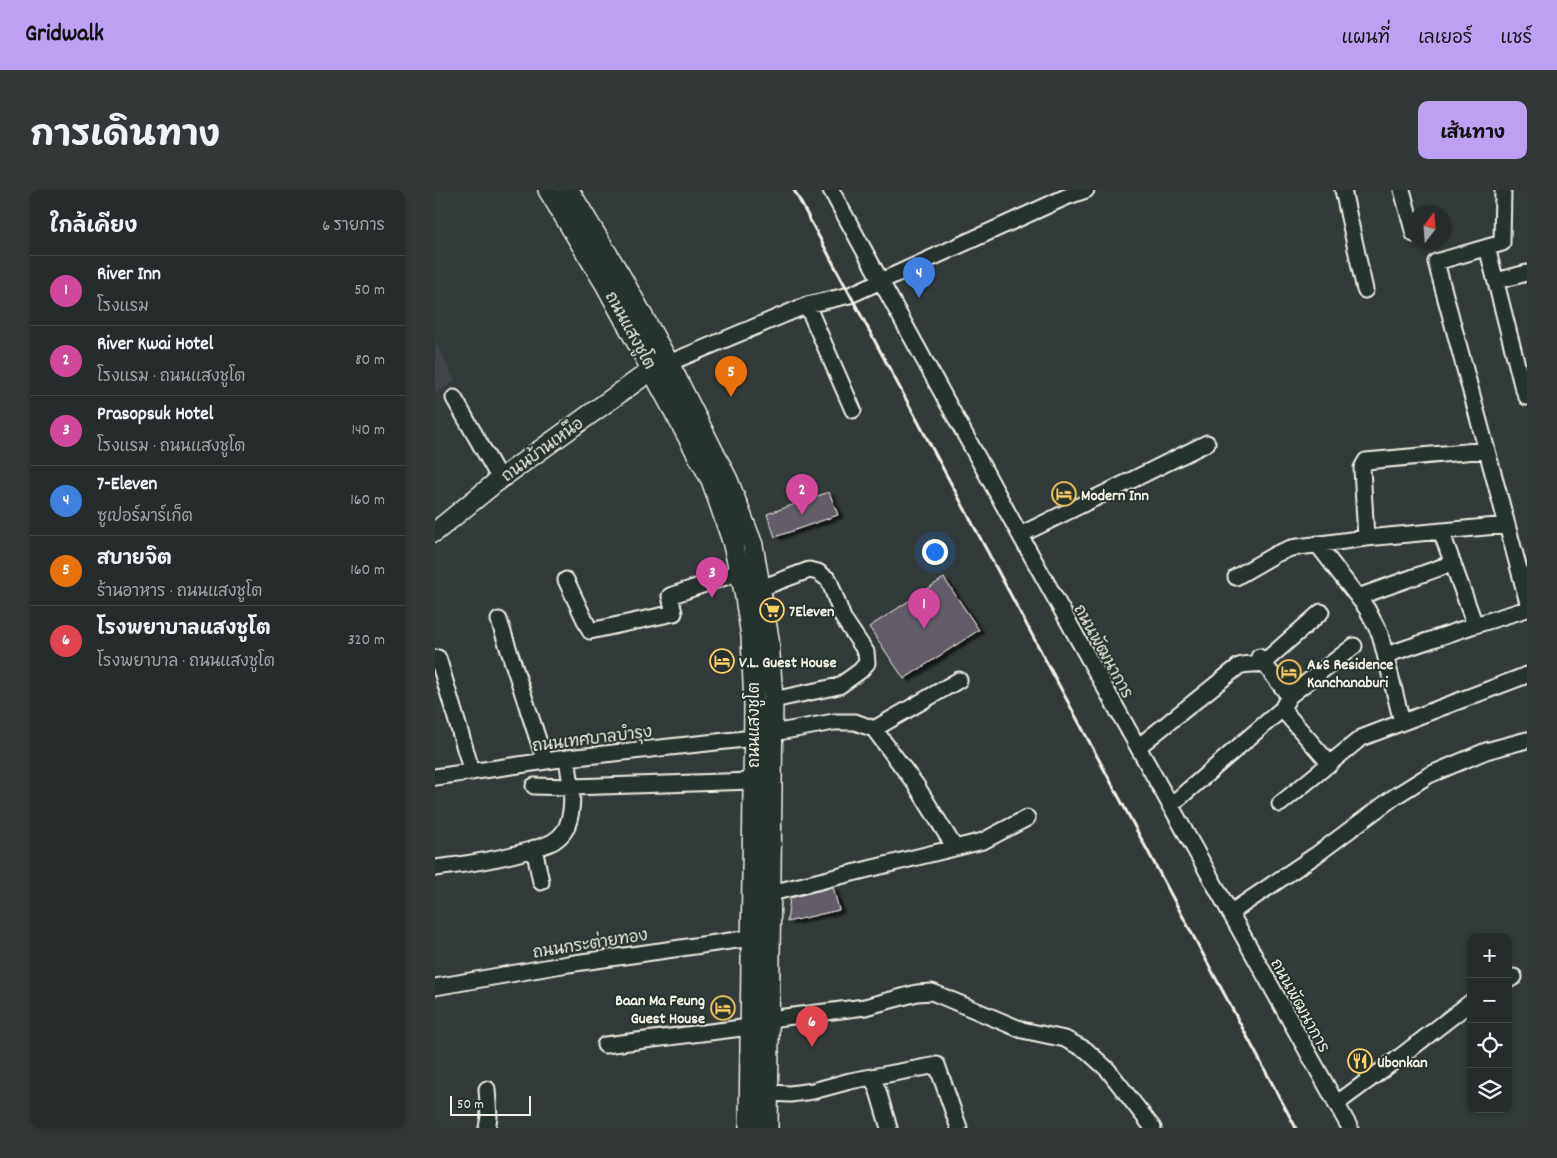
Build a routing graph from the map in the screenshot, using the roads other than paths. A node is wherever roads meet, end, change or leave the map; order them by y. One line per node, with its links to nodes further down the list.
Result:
1 (569, 190): 15 (main road, ถนนแสงชูโต)
2 (831, 190): 12 (street, ถนนพัฒนาการ)
3 (1086, 190): 12 (street)
4 (1343, 190): 13 (street)
5 (1402, 190): 8 (street)
6 (1503, 190): 9 (street)
7 (552, 191): 15 (main road, ถนนแสงชูโต)
8 (1407, 207)
9 (1487, 247): 11 (street); 20 (street)
10 (1527, 273): 11 (street)
11 (1496, 281): 16 (street)
12 (880, 282): 14 (street); 25 (street, ถนนพัฒนาการ)
13 (1365, 290)
14 (807, 305): 15 (street); 18 (street)
15 (661, 366): 21 (main road, ถนนบ้านเหนือ); 29 (main road, ถนนแสงชูโต); 32 (main road, ถนนแสงชูโต)
16 (1527, 397)
17 (453, 398): 21 (street)
18 (853, 410)
19 (1207, 443): 25 (street)
20 (1487, 450): 22 (street); 26 (street)
21 (500, 479): 23 (main road, ถนนบ้านเหนือ)
22 (1507, 525): 24 (street); 34 (street)
23 (435, 532)
24 (1441, 532): 26 (street); 28 (street)
25 (1019, 535): 52 (street, ถนนพัฒนาการ)
26 (1366, 538): 27 (street)
27 (1317, 544): 30 (street); 33 (street)
28 (1453, 563): 33 (street); 38 (street)
29 (740, 572): 31 (street); 32 (main road, ถนนแสงชูโต)
30 (1236, 578)
31 (567, 580)
32 (753, 590): 45 (main road, ถนนแสงชูโต); 45 (street); 50 (main road, ถนนแสงชูโต)
33 (1358, 598): 40 (street)
34 (1527, 600)
35 (1527, 609): 38 (street)
36 (1321, 612): 42 (street)
37 (499, 620): 54 (street)
38 (1475, 625): 40 (street)
39 (1354, 646): 46 (street)
40 (1386, 655): 47 (street)
41 (438, 658): 56 (street)
42 (1261, 660): 46 (street); 52 (street)
43 (1527, 675): 47 (street)
44 (959, 680): 48 (street)
45 (773, 700): 49 (main road, ถนนแสงชูโต)
46 (1286, 703): 55 (street); 62 (street)
47 (1402, 722): 55 (street)
48 (874, 729): 49 (street); 65 (street)
49 (773, 733): 68 (main road, ถนนแสงชูโต)
50 (754, 738): 53 (street, ถนนเทศบาลบำรุง); 58 (main road, ถนนแสงชูโต)
51 (1527, 740): 69 (street)
52 (1138, 747): 62 (street, ถนนพัฒนาการ)
53 (567, 758): 54 (street, ถนนเทศบาลบำรุง); 60 (street)
54 (545, 761): 56 (street, ถนนเทศบาลบำรุง)
55 (1329, 764): 61 (street)
56 (472, 772): 57 (street, ถนนเทศบาลบำรุง)
57 (435, 777)
58 (753, 781): 60 (street); 70 (main road, ถนนแสงชูโต)
59 (534, 786): 60 (street)
60 (571, 787): 64 (street)
61 (1280, 804)
62 (1170, 806): 69 (street, ถนนพัฒนาการ)
63 (1027, 818): 65 (street)
64 (534, 848): 66 (street); 67 (street)
65 (955, 848): 68 (street)
66 (435, 868)
67 (541, 882)
68 (771, 893): 73 (main road, ถนนแสงชูโต)
69 (1230, 913): 79 (street, ถนนพัฒนาการ)
70 (751, 938): 71 (street, ถนนกระต่ายทอง); 74 (main road, ถนนแสงชูโต)
71 (435, 987)
72 (1467, 1005): 79 (street)
73 (769, 1019): 78 (main road, ถนนแสงชูโต); 85 (street)
74 (750, 1027): 75 (street); 81 (main road, ถนนแสงชูโต)
75 (605, 1045)
76 (872, 1077): 78 (street); 83 (street); 84 (street)
77 (487, 1089): 80 (street)
78 (768, 1093): 82 (main road, ถนนแสงชูโต)
79 (1336, 1104): 86 (street, ถนนพัฒนาการ)
80 (487, 1128)
81 (749, 1128)
82 (768, 1128)
83 (889, 1128)
84 (959, 1128)
85 (1153, 1128)
86 (1350, 1128)

